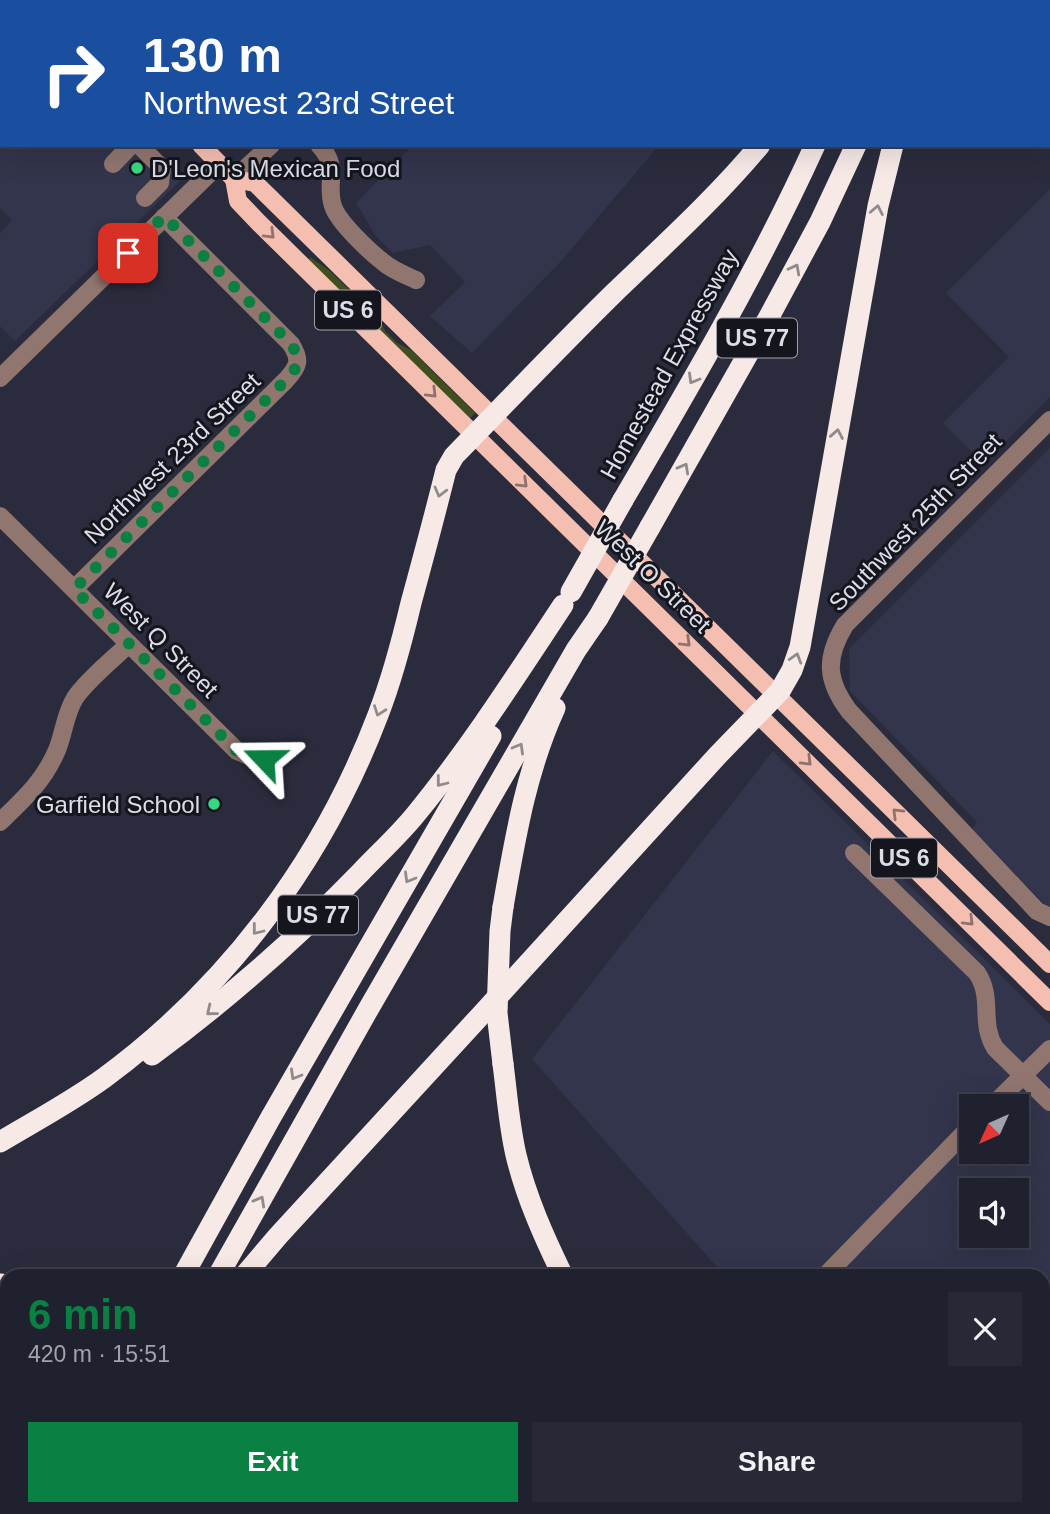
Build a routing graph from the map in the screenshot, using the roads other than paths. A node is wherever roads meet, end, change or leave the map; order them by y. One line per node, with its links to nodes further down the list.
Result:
1 (129, 147): 10 (street)
2 (141, 147): 13 (street)
3 (203, 147): 11 (main road, West O Street / US 6)
4 (269, 147): 12 (street)
5 (320, 147): 15 (street)
6 (758, 147): 17 (highway)
7 (814, 147): 22 (highway, Homestead Expressway / US 77, one-way to 22, bridge)
8 (855, 147): 23 (highway, US 77, one-way to 8, bridge)
9 (893, 147): 25 (highway, one-way to 9)
10 (113, 164)
11 (219, 164): 12 (main road, West O Street / US 6); 14 (street)
12 (234, 179): 17 (main road, West O Street / US 6); 19 (main road, West O Street / US 6, one-way to 19)
13 (145, 198)
14 (164, 216): 16 (street); 21 (street, Northwest 23rd Street)
15 (416, 280)
16 (0, 378)
17 (493, 417): 19 (highway); 25 (main road, West O Street / US 6)
18 (1050, 420): 30 (street, Southwest 25th Street)
19 (474, 435): 26 (main road, West O Street / US 6, one-way to 26); 40 (highway, one-way to 40)
20 (0, 516): 21 (street, West Q Street)
21 (74, 589): 24 (street, West Q Street)
22 (567, 598): 31 (highway, one-way to 31); 41 (highway, US 77, one-way to 41)
23 (598, 618): 33 (highway, US 77, one-way to 23); 45 (highway, bridge)
24 (129, 644): 27 (street, West Q Street); 28 (street)
25 (776, 695): 26 (highway); 32 (main road, West O Street / US 6, one-way to 25)
26 (758, 713): 34 (main road, West O Street / US 6, one-way to 34); 44 (highway)
27 (264, 759)
28 (0, 822)
29 (853, 853): 36 (street)
30 (1050, 917)
31 (359, 964): 33 (street); 43 (highway, one-way to 43)
32 (1050, 964)
33 (386, 980): 42 (highway, US 77, one-way to 33)
34 (1050, 1002)
35 (1050, 1049): 36 (street)
36 (1023, 1075): 37 (street); 38 (street)
37 (1004, 1094)
38 (1050, 1102)
39 (959, 1138): 46 (street)
40 (0, 1142)
41 (0, 1150)
42 (223, 1268)
43 (187, 1269)
44 (250, 1269)
45 (560, 1269)
46 (832, 1269)

